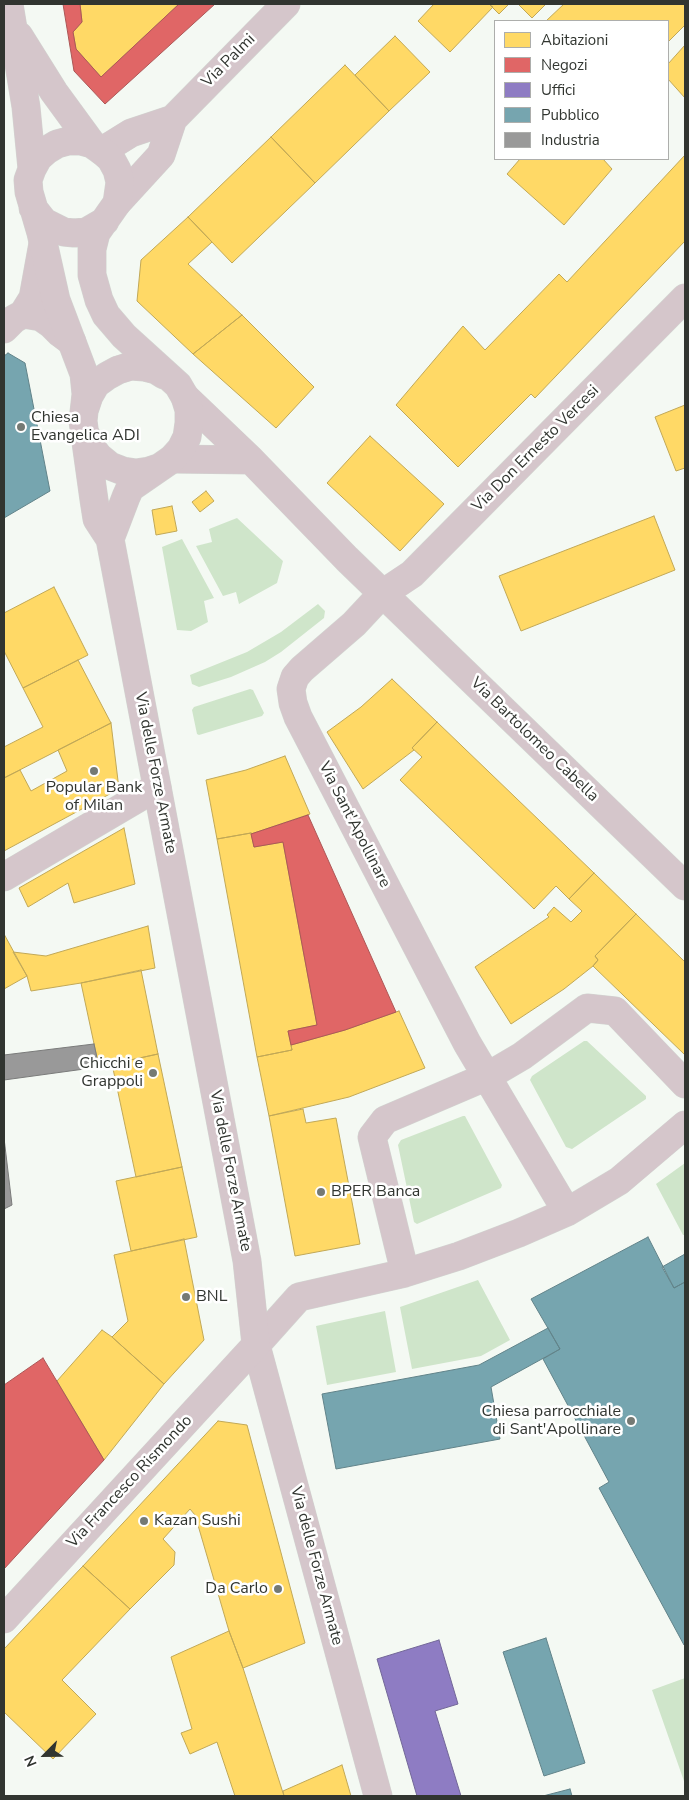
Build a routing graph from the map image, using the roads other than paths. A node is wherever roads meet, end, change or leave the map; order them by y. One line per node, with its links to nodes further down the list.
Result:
1 (286, 4): 3 (street, Via Palmi)
2 (10, 14): 4 (street, Via delle Forze Armate); 5 (street, Via delle Forze Armate)
3 (173, 119): 4 (street, Via Palmi); 7 (street, Via Palmi)
4 (97, 148): 5 (street); 7 (street, Via delle Forze Armate)
5 (32, 169): 6 (street, Via delle Forze Armate)
6 (31, 204): 7 (street); 8 (street, Via delle Forze Armate)
7 (111, 212): 12 (street, Via delle Forze Armate)
8 (43, 243): 10 (street); 11 (street, Via delle Forze Armate)
9 (685, 298): 19 (street, Via Don Ernesto Vercesi)
10 (13, 322): 11 (street)
11 (72, 342): 14 (street, Via delle Forze Armate)
12 (168, 376): 13 (street, Via delle Forze Armate); 14 (street, Via delle Forze Armate)
13 (185, 397): 16 (street, Via delle Forze Armate); 17 (street)
14 (85, 408): 15 (street, Via delle Forze Armate)
15 (86, 434): 17 (street, Via delle Forze Armate); 18 (street, Via delle Forze Armate)
16 (251, 460): 17 (street, Via delle Forze Armate); 19 (street, Via delle Forze Armate)
17 (167, 463): 18 (street)
18 (110, 539): 20 (street, Via delle Forze Armate)
19 (382, 594): 22 (street, Via Bartolomeo Cabella); 23 (street, Via Sant'Apollinare)
20 (158, 787): 21 (street); 28 (street, Via delle Forze Armate)
21 (4, 877)
22 (685, 886)
23 (488, 1076): 24 (street); 26 (street, Via Sant'Apollinare); 27 (street)
24 (685, 1084)
25 (685, 1125): 26 (street, Via Francesco Rismondo)
26 (567, 1212): 27 (street, Via Francesco Rismondo)
27 (405, 1273): 28 (street, Via Francesco Rismondo)
28 (256, 1344): 29 (street, Via Francesco Rismondo); 30 (street, Via delle Forze Armate)
29 (4, 1619)
30 (378, 1796)

